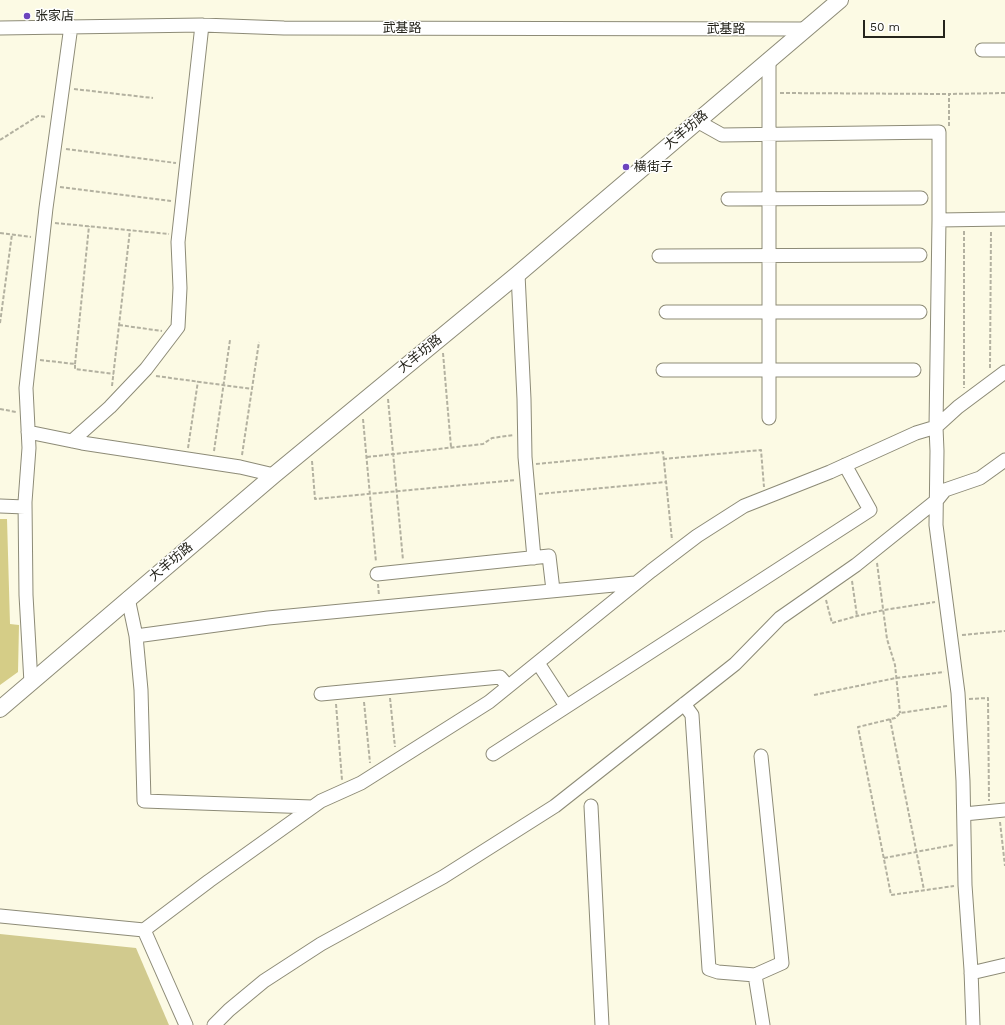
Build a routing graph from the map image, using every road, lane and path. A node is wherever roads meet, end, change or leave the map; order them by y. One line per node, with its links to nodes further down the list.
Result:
1 (840, 0): 5 (main road, 大羊坊路)
2 (202, 25): 3 (street, 武基路); 5 (street, 武基路); 20 (street)
3 (71, 26): 4 (street, 武基路); 9 (street)
4 (0, 28)
5 (805, 29): 8 (main road, 大羊坊路)
6 (982, 50): 7 (street)
7 (1005, 50)
8 (769, 59): 10 (street); 15 (main road, 大羊坊路)
9 (62, 88): 13 (path); 14 (street)
10 (769, 93): 12 (path); 17 (street)
11 (1005, 93): 12 (path)
12 (949, 94): 16 (path)
13 (153, 98)
14 (59, 118): 18 (path); 19 (street)
15 (697, 121): 17 (street); 40 (main road, 大羊坊路)
16 (939, 132): 17 (street); 28 (street)
17 (769, 135): 22 (street)
18 (0, 140)
19 (54, 147): 20 (path); 21 (street)
20 (186, 164): 25 (street)
21 (49, 186): 25 (path); 30 (street)
22 (769, 198): 23 (street); 24 (street); 39 (street)
23 (921, 198)
24 (728, 199)
25 (182, 202): 35 (street)
26 (991, 219): 27 (street); 29 (street); 60 (path)
27 (1005, 219)
28 (940, 220): 29 (street); 69 (street)
29 (964, 220): 65 (path)
30 (44, 222): 31 (path); 36 (street)
31 (90, 226): 32 (path); 51 (path)
32 (130, 230): 35 (path); 45 (path)
33 (0, 233): 34 (path)
34 (12, 234): 36 (path); 44 (path)
35 (179, 235): 46 (street)
36 (42, 238): 50 (street)
37 (920, 255): 39 (street)
38 (659, 256): 39 (street)
39 (769, 256): 42 (street)
40 (518, 274): 47 (main road, 大羊坊路); 71 (street)
41 (666, 312): 42 (street)
42 (769, 312): 43 (street); 53 (street)
43 (920, 312)
44 (0, 323)
45 (119, 325): 46 (path); 56 (path)
46 (174, 332): 57 (street)
47 (442, 336): 59 (main road, 大羊坊路); 74 (path)
48 (230, 340): 61 (path)
49 (259, 342): 63 (path)
50 (29, 359): 51 (path); 67 (street)
51 (75, 364): 56 (path)
52 (663, 370): 53 (street)
53 (769, 370): 54 (street); 68 (street)
54 (914, 370)
55 (1005, 372): 60 (street)
56 (114, 374): 62 (path)
57 (141, 374): 58 (path); 72 (street)
58 (198, 381): 61 (path); 78 (path)
59 (387, 382): 64 (main road, 大羊坊路); 75 (path)
60 (990, 383): 65 (street)
61 (224, 385): 63 (path); 80 (path)
62 (112, 387)
63 (252, 389): 83 (path)
64 (361, 402): 73 (main road, 大羊坊路); 76 (path)
65 (964, 403): 69 (street)
66 (0, 410): 67 (path)
67 (27, 414): 70 (street)
68 (769, 418)
69 (936, 427): 82 (street); 91 (street)
70 (28, 432): 72 (street); 93 (street)
71 (525, 434): 74 (path); 81 (street)
72 (72, 441): 78 (street)
73 (310, 444): 84 (main road, 大羊坊路); 88 (path)
74 (451, 447): 75 (path)
75 (393, 454): 76 (path); 87 (path)
76 (366, 457): 88 (path)
77 (663, 458): 81 (path); 86 (path); 90 (path)
78 (187, 459): 80 (street)
79 (1005, 460): 91 (street)
80 (212, 463): 83 (street)
81 (526, 465): 85 (street)
82 (845, 465): 90 (street); 123 (street)
83 (240, 467): 84 (street)
84 (274, 475): 103 (main road, 大羊坊路)
85 (527, 479): 87 (path); 89 (street)
86 (666, 482): 89 (path); 95 (path)
87 (397, 491): 88 (path); 98 (path)
88 (370, 494): 99 (path)
89 (528, 495): 96 (street)
90 (765, 498): 95 (street)
91 (937, 500): 94 (street); 104 (street)
92 (0, 506): 93 (street)
93 (25, 507): 114 (street)
94 (875, 550): 97 (street); 106 (path)
95 (674, 554): 100 (street)
96 (534, 558): 98 (street); 102 (street)
97 (850, 570): 101 (street); 107 (path)
98 (404, 571): 99 (street)
99 (377, 574): 105 (path)
100 (636, 583): 102 (street); 111 (street)
101 (823, 588): 107 (path); 122 (street)
102 (553, 590): 105 (street)
103 (128, 598): 109 (street); 114 (main road, 大羊坊路)
104 (946, 600): 106 (path); 110 (street)
105 (380, 608): 109 (street)
106 (884, 610): 107 (path); 113 (path)
107 (858, 616)
108 (1005, 631): 110 (path)
109 (136, 636): 133 (street)
110 (951, 636): 112 (street)
111 (538, 663): 115 (street); 123 (street)
112 (955, 670): 113 (path); 121 (street)
113 (896, 678): 117 (path); 125 (path)
114 (31, 683): 124 (main road, 大羊坊路)
115 (508, 686): 116 (street); 129 (street)
116 (321, 694)
117 (814, 695)
118 (390, 697): 129 (path)
119 (364, 700): 130 (path)
120 (336, 701): 131 (path)
121 (958, 702): 125 (path); 134 (path); 135 (street)
122 (684, 704): 146 (street); 148 (street)
123 (566, 706): 127 (street)
124 (0, 708)
125 (900, 714): 126 (path)
126 (890, 719): 137 (path); 138 (path)
127 (493, 754)
128 (761, 756): 146 (street)
129 (396, 760): 130 (street)
130 (371, 776): 131 (street)
131 (343, 791): 133 (street)
132 (591, 806): 149 (street)
133 (312, 808): 143 (street)
134 (998, 811): 135 (street); 139 (path)
135 (964, 814): 136 (street)
136 (964, 843): 137 (path); 140 (street)
137 (916, 852): 138 (path); 141 (path)
138 (884, 858): 141 (path)
139 (1005, 866)
140 (965, 885): 141 (path); 145 (street)
141 (924, 890)
142 (0, 916): 143 (street)
143 (144, 930): 147 (street)
144 (1005, 965): 145 (street)
145 (971, 974): 151 (street)
146 (755, 975): 150 (street)
147 (186, 1025)
148 (214, 1025)
149 (602, 1025)
150 (763, 1025)
151 (973, 1025)

